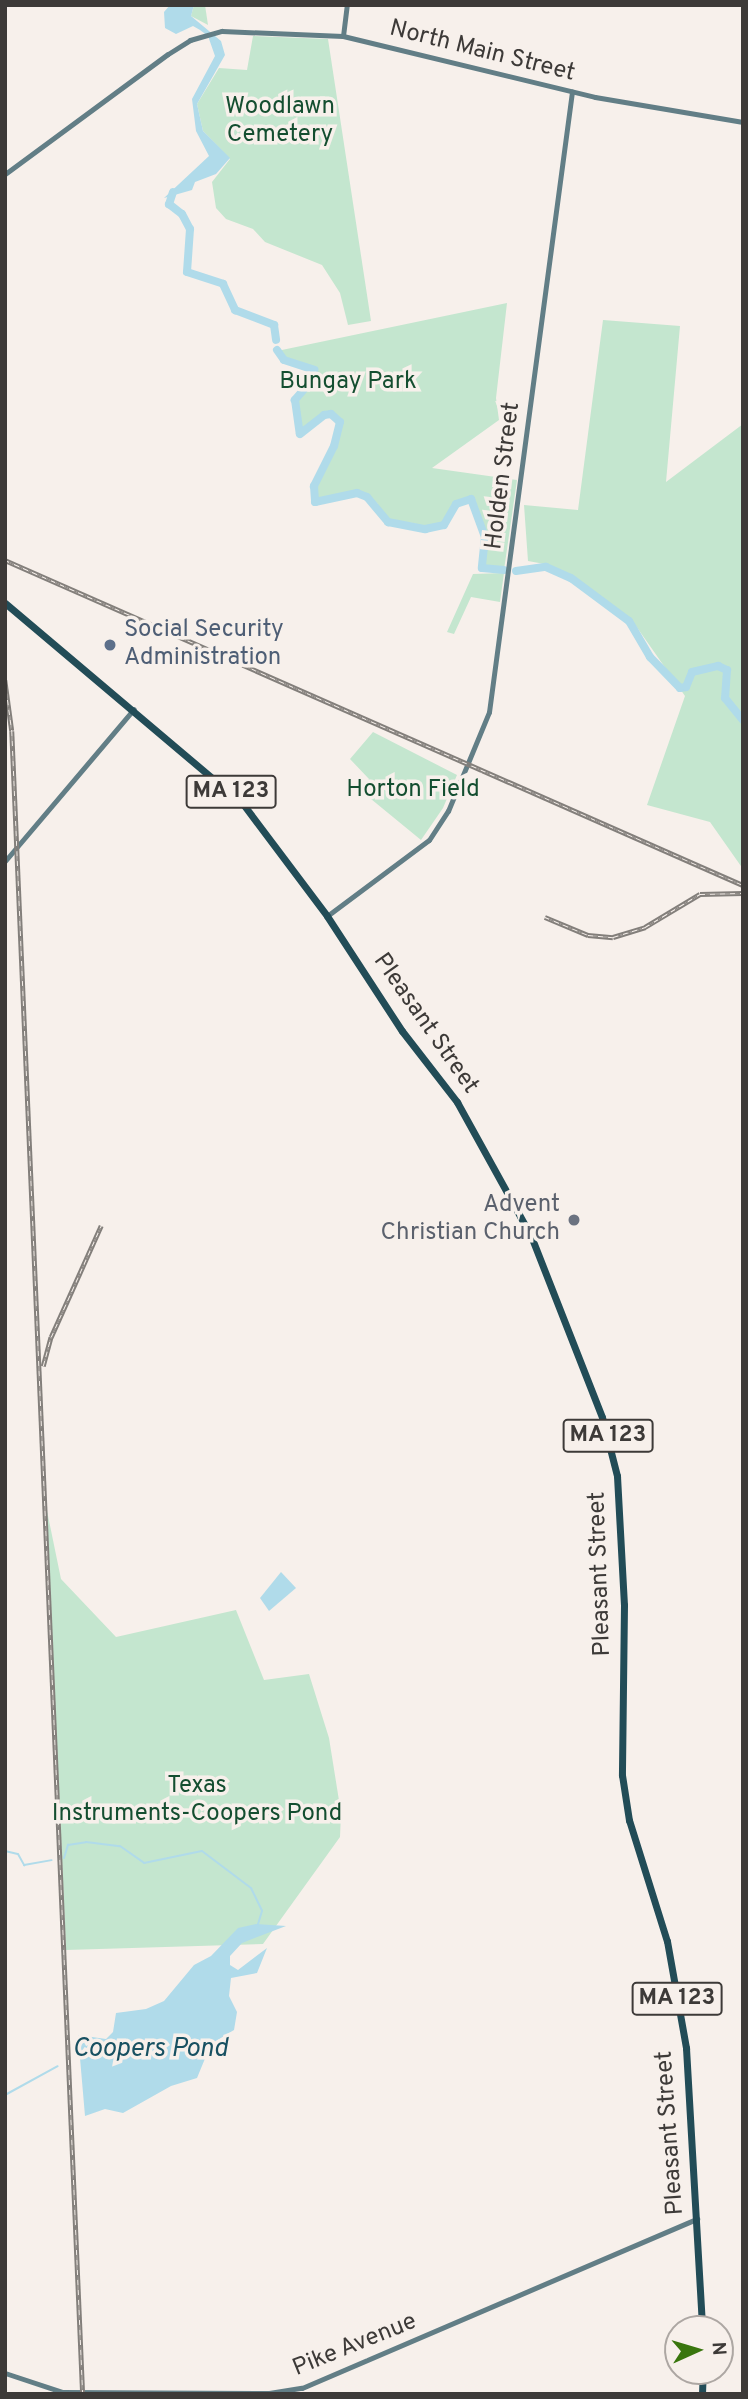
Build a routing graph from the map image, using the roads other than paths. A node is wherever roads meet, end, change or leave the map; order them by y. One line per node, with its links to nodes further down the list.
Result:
1 (347, 5): 2 (main road)
2 (343, 36): 3 (main road, North Main Street); 5 (main road, North Main Street)
3 (572, 92): 4 (main road, North Main Street); 9 (main road, Holden Street)
4 (743, 122)
5 (5, 174)
6 (5, 603): 7 (highway, Pleasant Street / MA 123)
7 (134, 709): 8 (main road); 9 (highway, Pleasant Street / MA 123)
8 (5, 861)
9 (327, 916): 10 (highway, Pleasant Street / MA 123)
10 (697, 2219): 11 (highway, Pleasant Street / MA 123); 12 (main road, Pike Avenue)
11 (701, 2315)
12 (5, 2373)

